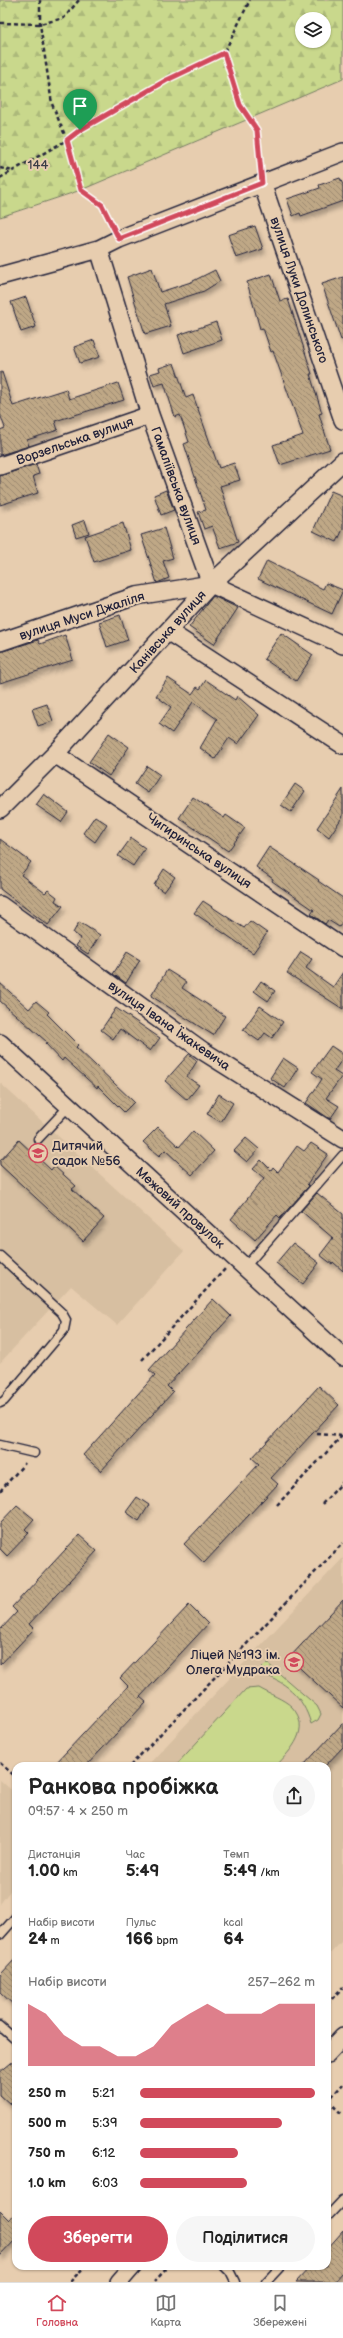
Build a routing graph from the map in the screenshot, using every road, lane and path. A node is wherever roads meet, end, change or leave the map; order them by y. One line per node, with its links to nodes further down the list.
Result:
1 (40, 0): 5 (path)
2 (79, 0): 5 (path)
3 (250, 0): 6 (path)
4 (0, 23): 5 (path)
5 (40, 24): 7 (path)
6 (224, 53): 7 (path); 12 (path)
7 (67, 140): 10 (path); 13 (path)
8 (343, 152): 12 (street)
9 (0, 168): 10 (path)
10 (13, 171): 11 (path)
11 (0, 178)
12 (262, 183): 13 (street); 17 (street, вулиця Луки Долинського)
13 (119, 239): 14 (street)
14 (99, 249): 15 (street); 16 (street, Гамаліївська вулиця)
15 (0, 276)
16 (150, 415): 19 (street, Ворзельська вулиця); 20 (street, Гамаліївська вулиця)
17 (343, 420)
18 (343, 461): 20 (street, Канівська вулиця)
19 (0, 466)
20 (212, 584): 21 (street, Канівська вулиця); 22 (street, вулиця Муси Джаліля); 23 (street)
21 (169, 632): 24 (street); 25 (street, Канівська вулиця)
22 (0, 642)
23 (343, 645)
24 (343, 745)
25 (55, 754): 26 (street, Канівська вулиця); 28 (street, Чигиринська вулиця)
26 (0, 809)
27 (0, 906): 32 (street, вулиця Івана Їжакевича)
28 (343, 948)
29 (0, 1043): 30 (street, Межовий провулок)
30 (69, 1106): 31 (lane); 36 (street, Межовий провулок)
31 (38, 1139)
32 (343, 1140)
33 (343, 1155): 36 (lane)
34 (0, 1256): 39 (lane)
35 (228, 1265): 38 (path)
36 (245, 1268): 37 (street, Межовий провулок)
37 (343, 1357)
38 (142, 1360)
39 (0, 1403)
40 (317, 1434): 41 (path)
41 (342, 1436): 47 (path)
42 (0, 1445): 43 (lane)
43 (34, 1453): 45 (path)
44 (343, 1482): 46 (path)
45 (0, 1491)
46 (322, 1504)
47 (277, 1505)
48 (343, 1544): 49 (path)
49 (134, 1762)
50 (0, 1763): 51 (path)
51 (12, 1774)
52 (12, 1922): 53 (lane)
53 (0, 1935)
54 (343, 1987): 55 (path)
55 (331, 2000)
56 (0, 2026): 57 (lane)
57 (12, 2036)
58 (343, 2037): 59 (street)
59 (331, 2050)
60 (343, 2084): 61 (path)
61 (331, 2098)
62 (331, 2105): 63 (path)
63 (343, 2115)
64 (343, 2200): 65 (lane)
65 (331, 2213)
66 (81, 2270): 71 (path)
67 (130, 2270): 72 (street)
68 (165, 2270): 73 (path)
69 (228, 2270): 74 (lane)
70 (277, 2270): 75 (lane)
71 (70, 2282)
72 (119, 2282)
73 (154, 2282)
74 (234, 2282)
75 (266, 2282)

